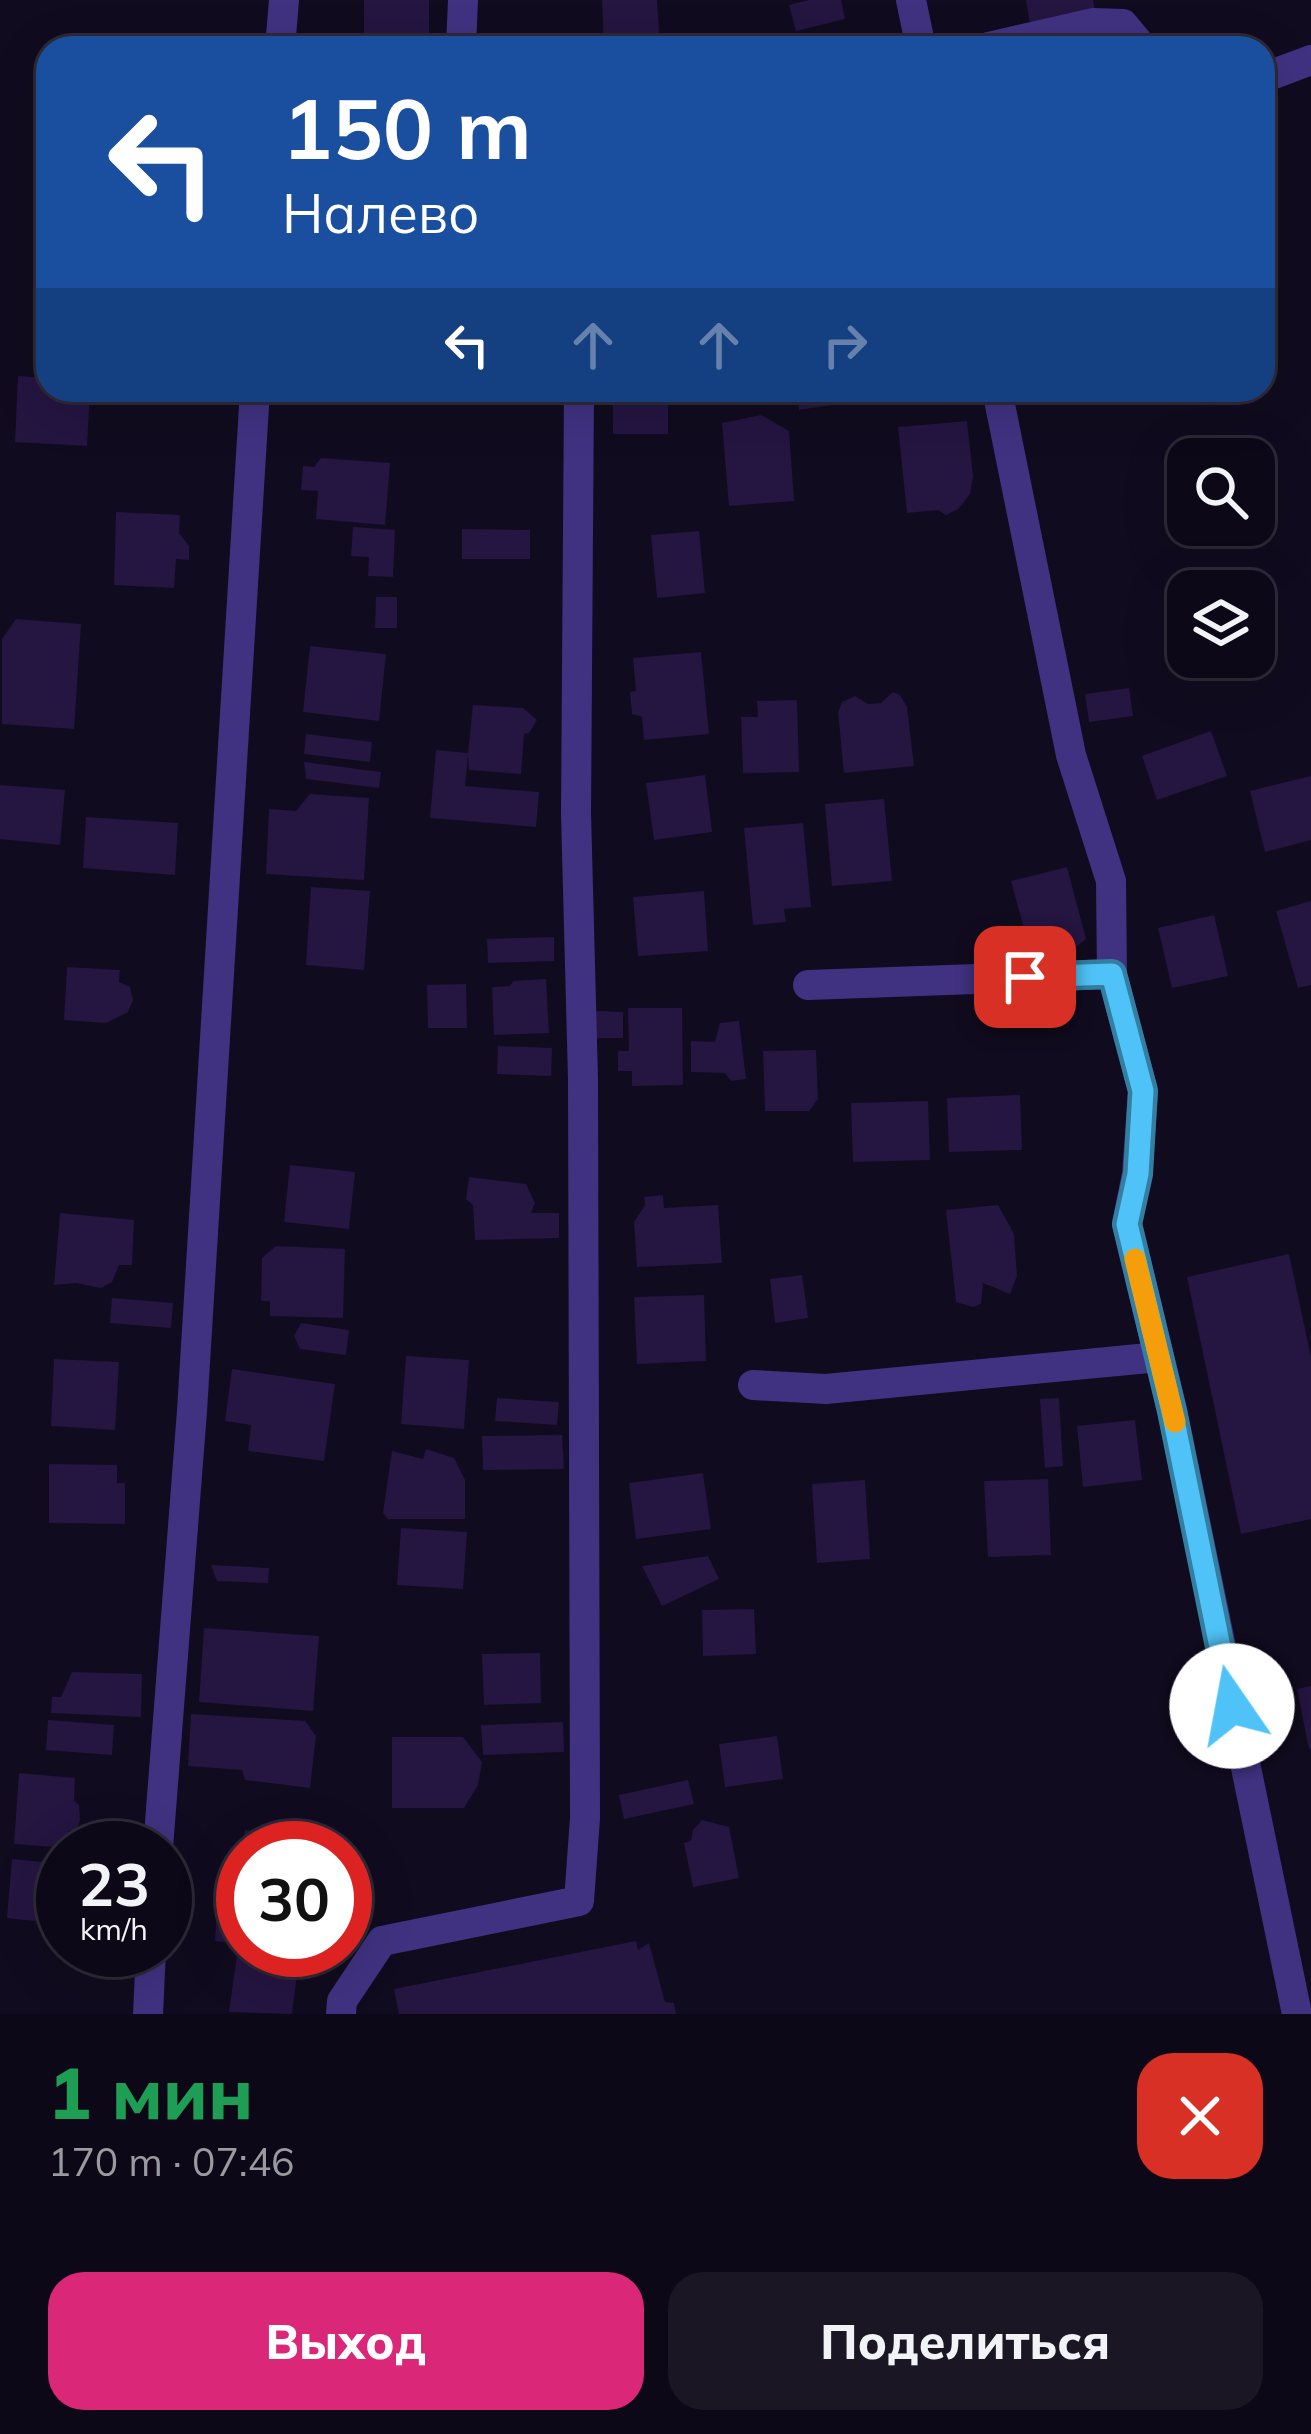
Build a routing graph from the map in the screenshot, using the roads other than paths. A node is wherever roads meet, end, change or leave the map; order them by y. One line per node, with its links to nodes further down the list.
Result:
1 (284, 0): 4 (street)
2 (463, 0): 5 (street)
3 (911, 0): 6 (street)
4 (281, 36)
5 (462, 36)
6 (918, 36)
7 (1034, 36): 8 (street)
8 (1133, 36)
9 (1311, 59): 10 (street)
10 (1275, 73)
11 (254, 402): 18 (street)
12 (579, 402): 21 (street)
13 (999, 402): 14 (street)
14 (1112, 974): 15 (street); 16 (street)
15 (808, 986)
16 (1160, 1358): 17 (street); 22 (street)
17 (753, 1385)
18 (160, 1821)
19 (150, 1977): 20 (street)
20 (148, 2014)
21 (341, 2014)
22 (1297, 2014)

